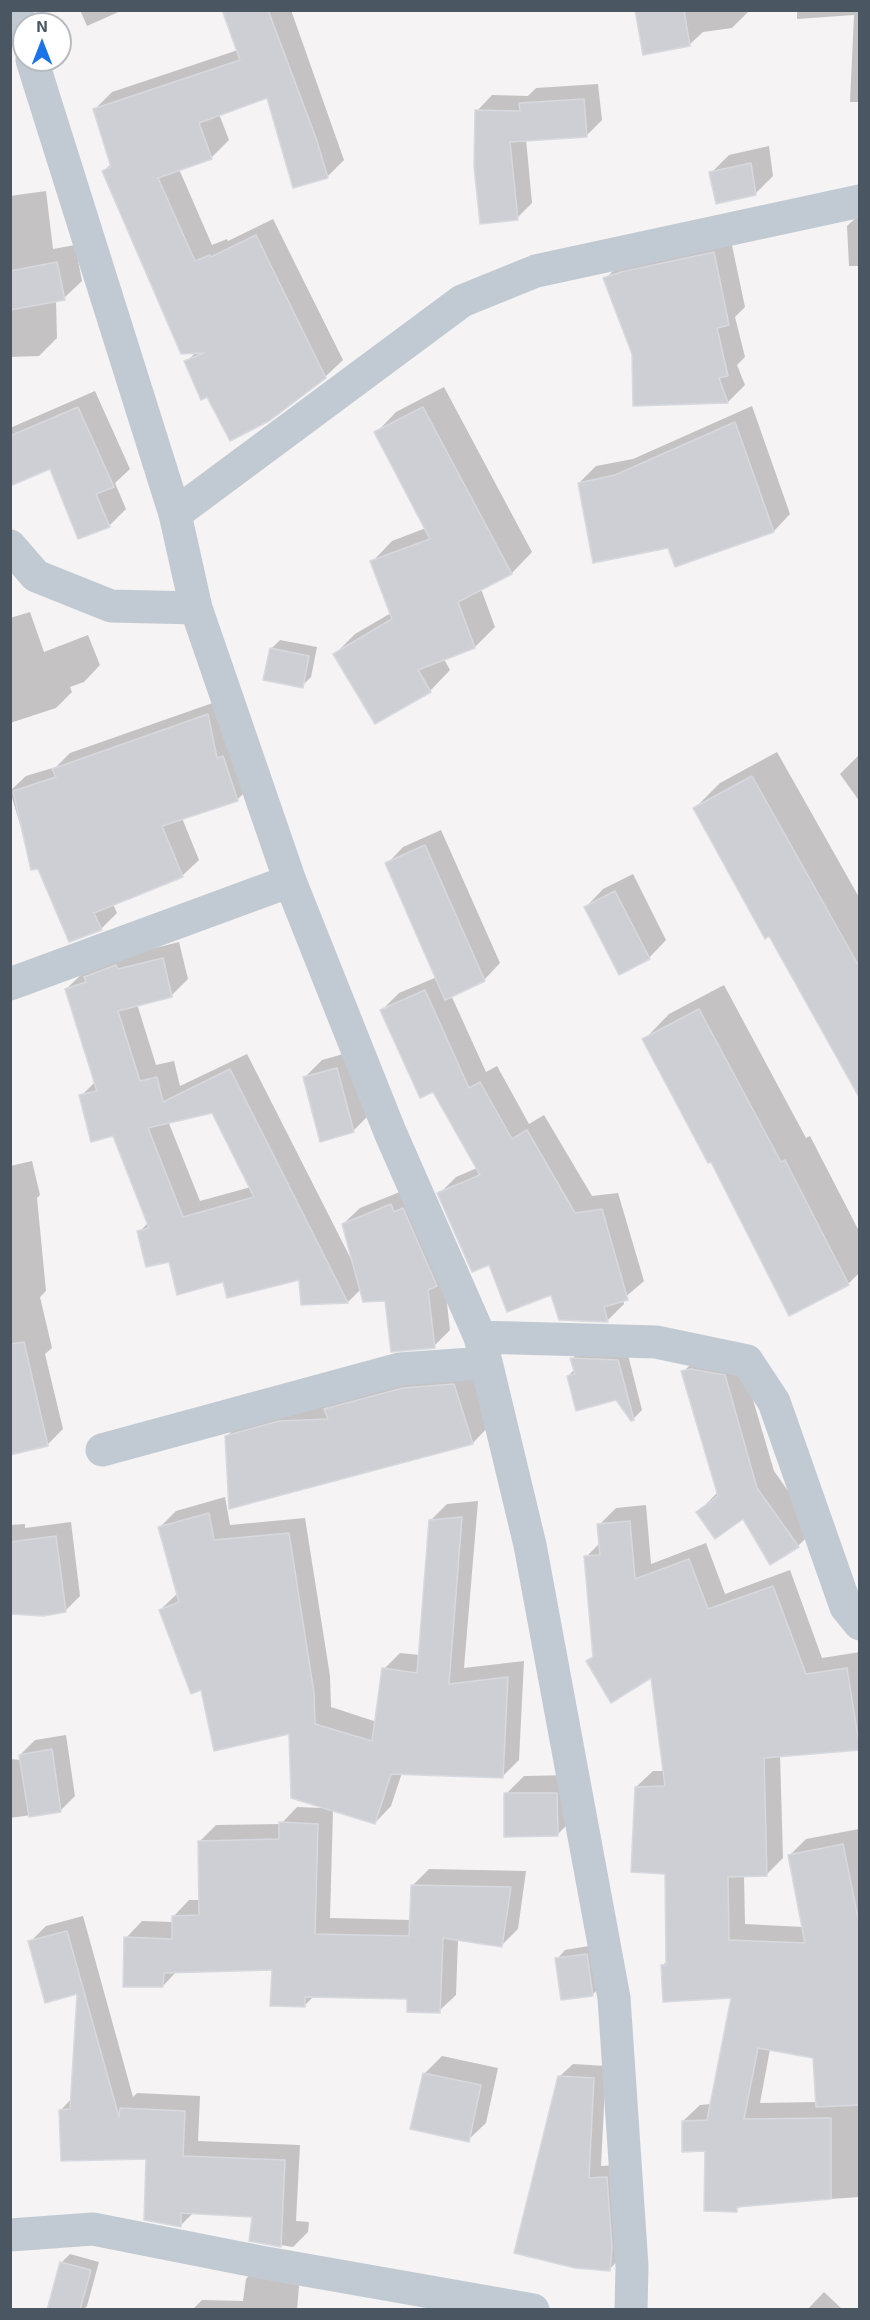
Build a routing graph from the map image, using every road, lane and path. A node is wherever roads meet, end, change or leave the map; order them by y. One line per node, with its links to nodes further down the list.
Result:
1 (36, 72): 3 (street)
2 (860, 201): 3 (street)
3 (175, 514): 5 (street)
4 (10, 546): 5 (street)
5 (196, 608): 6 (street)
6 (290, 881): 7 (street); 8 (street)
7 (10, 984)
8 (483, 1350): 9 (street); 10 (street); 13 (street)
9 (102, 1450)
10 (860, 1624)
11 (10, 2235): 12 (street)
12 (533, 2310)
13 (631, 2310)

